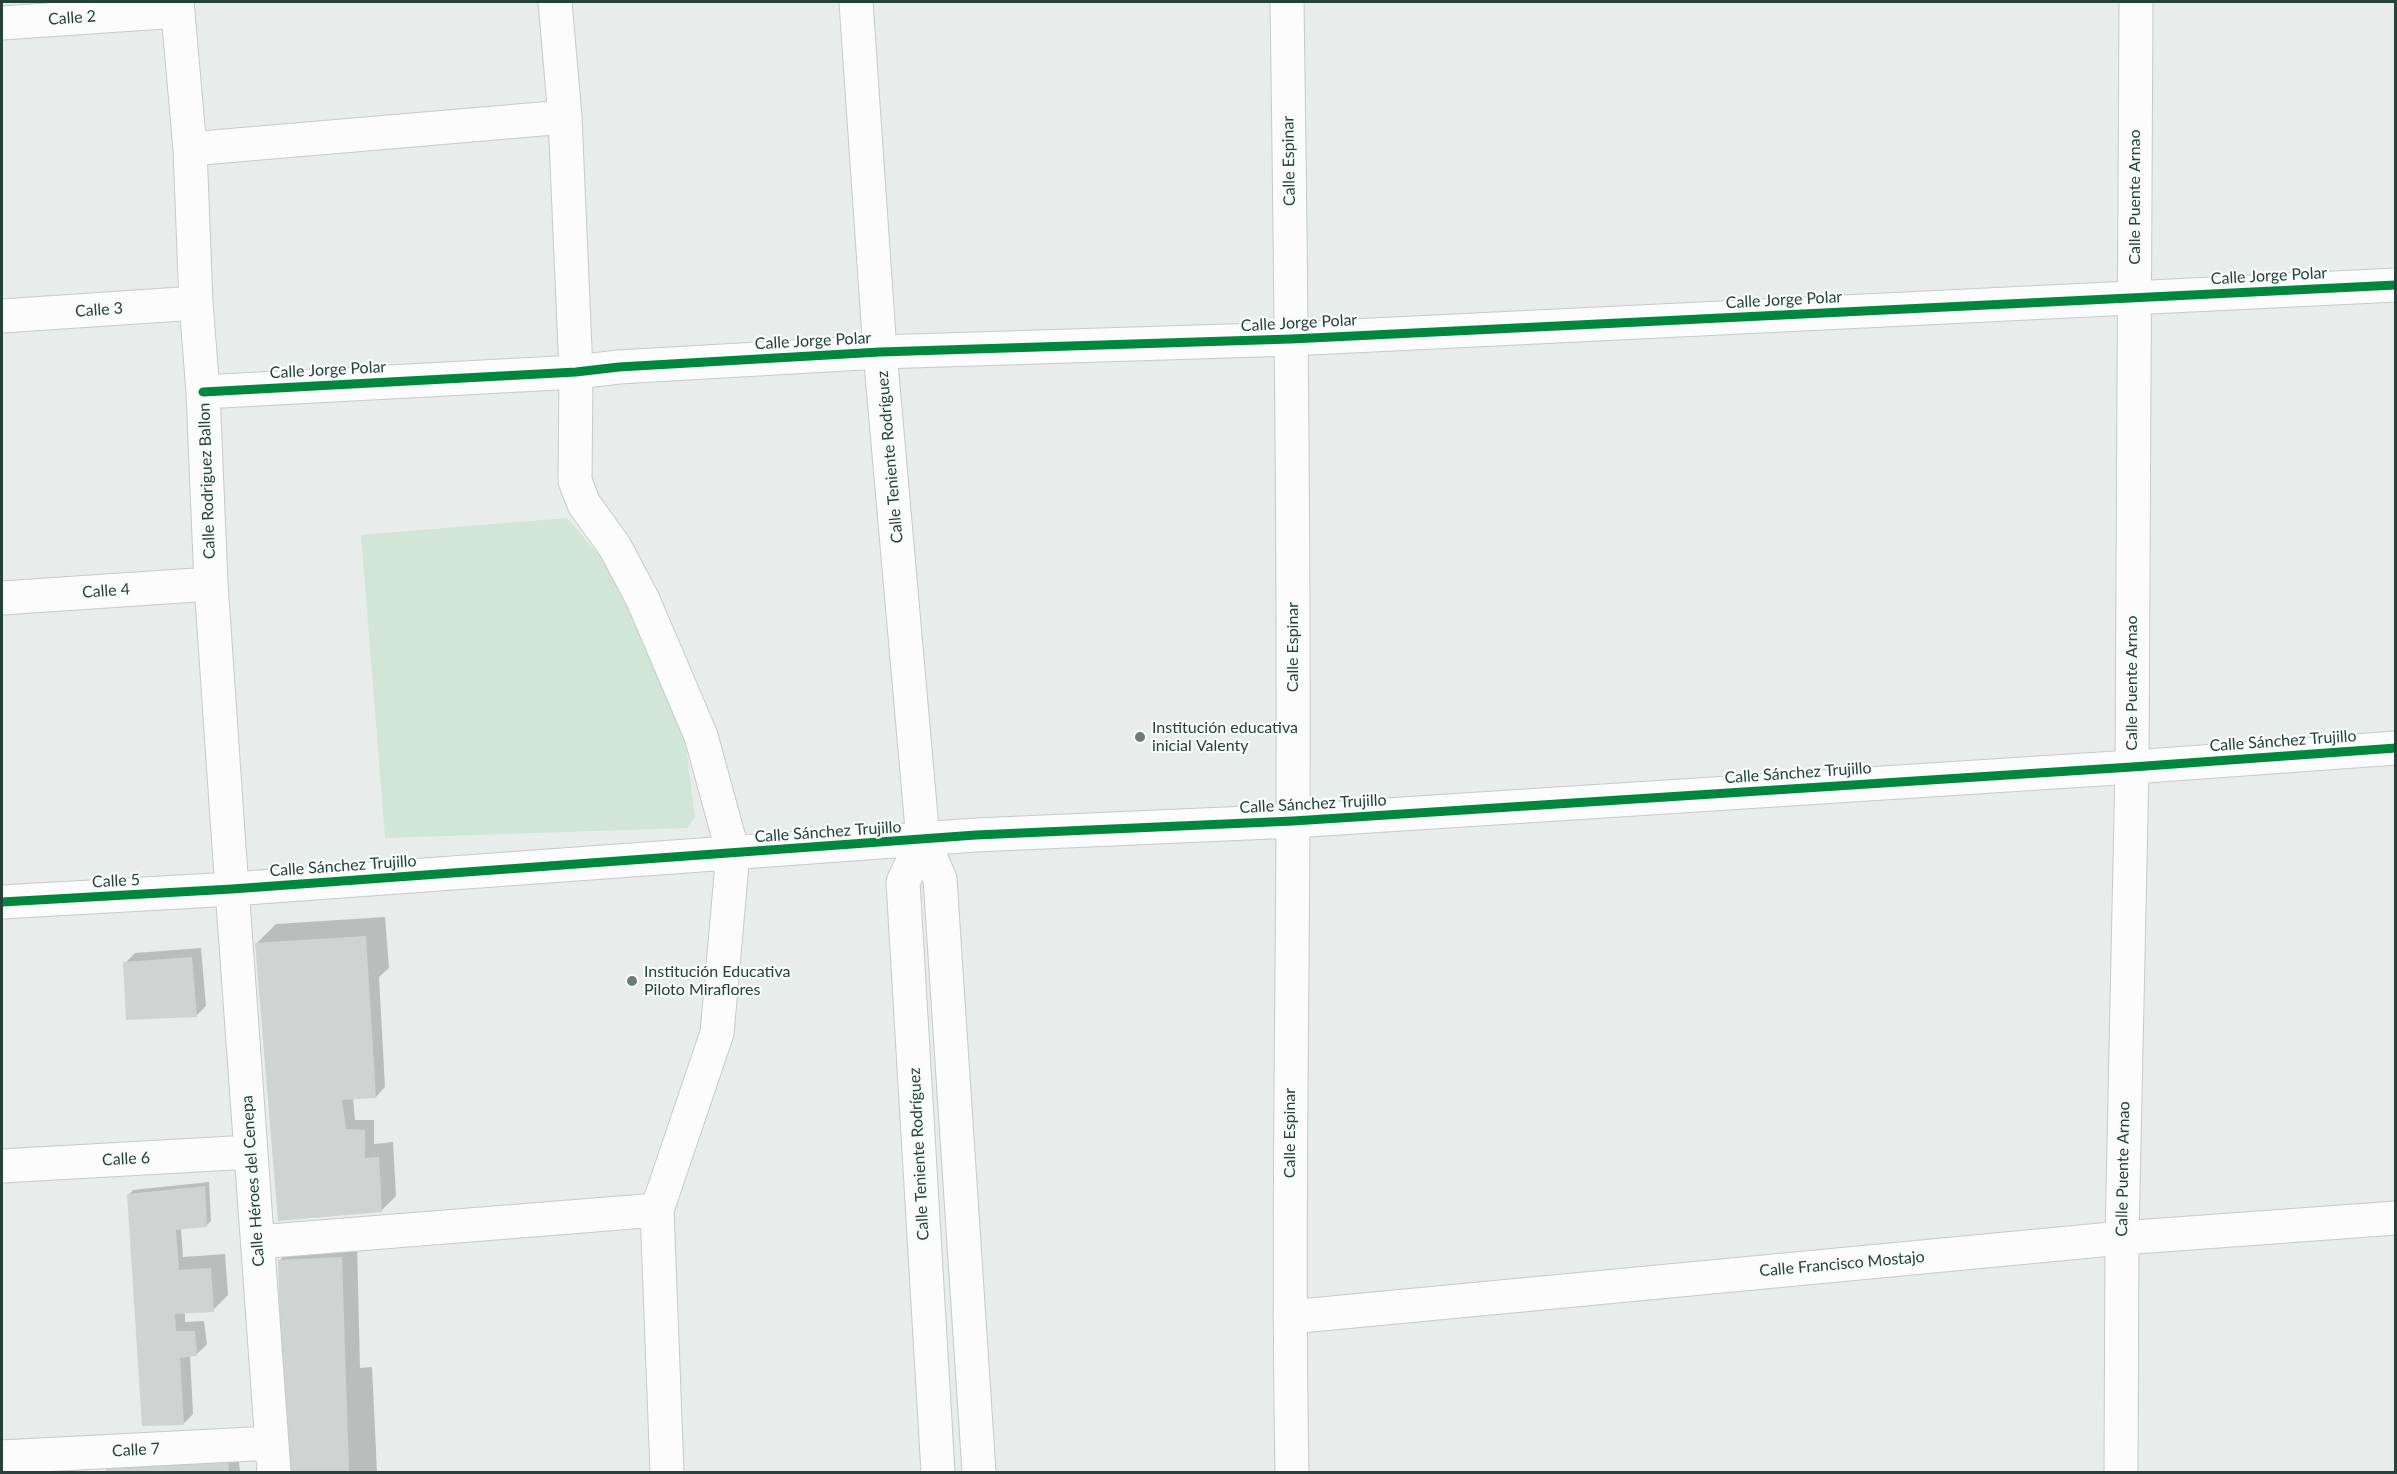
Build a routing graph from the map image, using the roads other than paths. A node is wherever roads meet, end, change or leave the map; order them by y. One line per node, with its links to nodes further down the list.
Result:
1 (555, 2): 7 (street)
2 (856, 2): 14 (street, Calle Teniente Rodríguez)
3 (1287, 2): 13 (street, Calle Espinar)
4 (2136, 2): 10 (street, Calle Puente Arnao)
5 (177, 6): 6 (street, Calle 2); 8 (street, Calle Rodriguez Ballon)
6 (2, 23)
7 (565, 117): 8 (street); 15 (street)
8 (190, 149): 11 (street, Calle Rodriguez Ballon)
9 (2396, 285): 10 (street, Calle Jorge Polar)
10 (2134, 299): 13 (street, Calle Jorge Polar); 20 (street, Calle Puente Arnao)
11 (196, 303): 12 (street, Calle 3); 16 (street, Calle Rodriguez Ballon)
12 (2, 316)
13 (1291, 339): 14 (street, Calle Jorge Polar); 21 (street, Calle Espinar)
14 (880, 352): 15 (street, Calle Jorge Polar); 22 (street, Calle Teniente Rodríguez)
15 (576, 372): 16 (street, Calle Jorge Polar); 23 (street)
16 (203, 392): 17 (street, Calle Rodriguez Ballon)
17 (212, 584): 18 (street, Calle 4); 24 (street, Calle Rodriguez Ballon)
18 (2, 598)
19 (2396, 748): 20 (street, Calle Sánchez Trujillo)
20 (2132, 767): 21 (street, Calle Sánchez Trujillo); 30 (street, Calle Puente Arnao)
21 (1293, 821): 22 (street, Calle Sánchez Trujillo); 32 (street, Calle Espinar)
22 (923, 840): 23 (street, Calle Sánchez Trujillo); 36 (street, Calle Teniente Rodríguez); 37 (street, Calle Teniente Rodríguez)
23 (733, 853): 24 (street, Calle Sánchez Trujillo); 28 (street)
24 (232, 889): 25 (street, Calle 5); 26 (street, Calle Héroes del Cenepa)
25 (2, 902)
26 (250, 1152): 27 (street, Calle 6); 31 (street, Calle Héroes del Cenepa)
27 (2, 1166)
28 (657, 1210): 31 (street); 35 (street)
29 (2396, 1218): 30 (street, Calle Francisco Mostajo)
30 (2122, 1238): 32 (street, Calle Francisco Mostajo); 39 (street, Calle Puente Arnao)
31 (258, 1242): 34 (street, Calle Héroes del Cenepa)
32 (1290, 1317): 38 (street, Calle Espinar)
33 (2, 1457): 34 (street, Calle 7)
34 (273, 1458)
35 (667, 1473)
36 (938, 1473)
37 (979, 1473)
38 (1292, 1473)
39 (2121, 1473)

